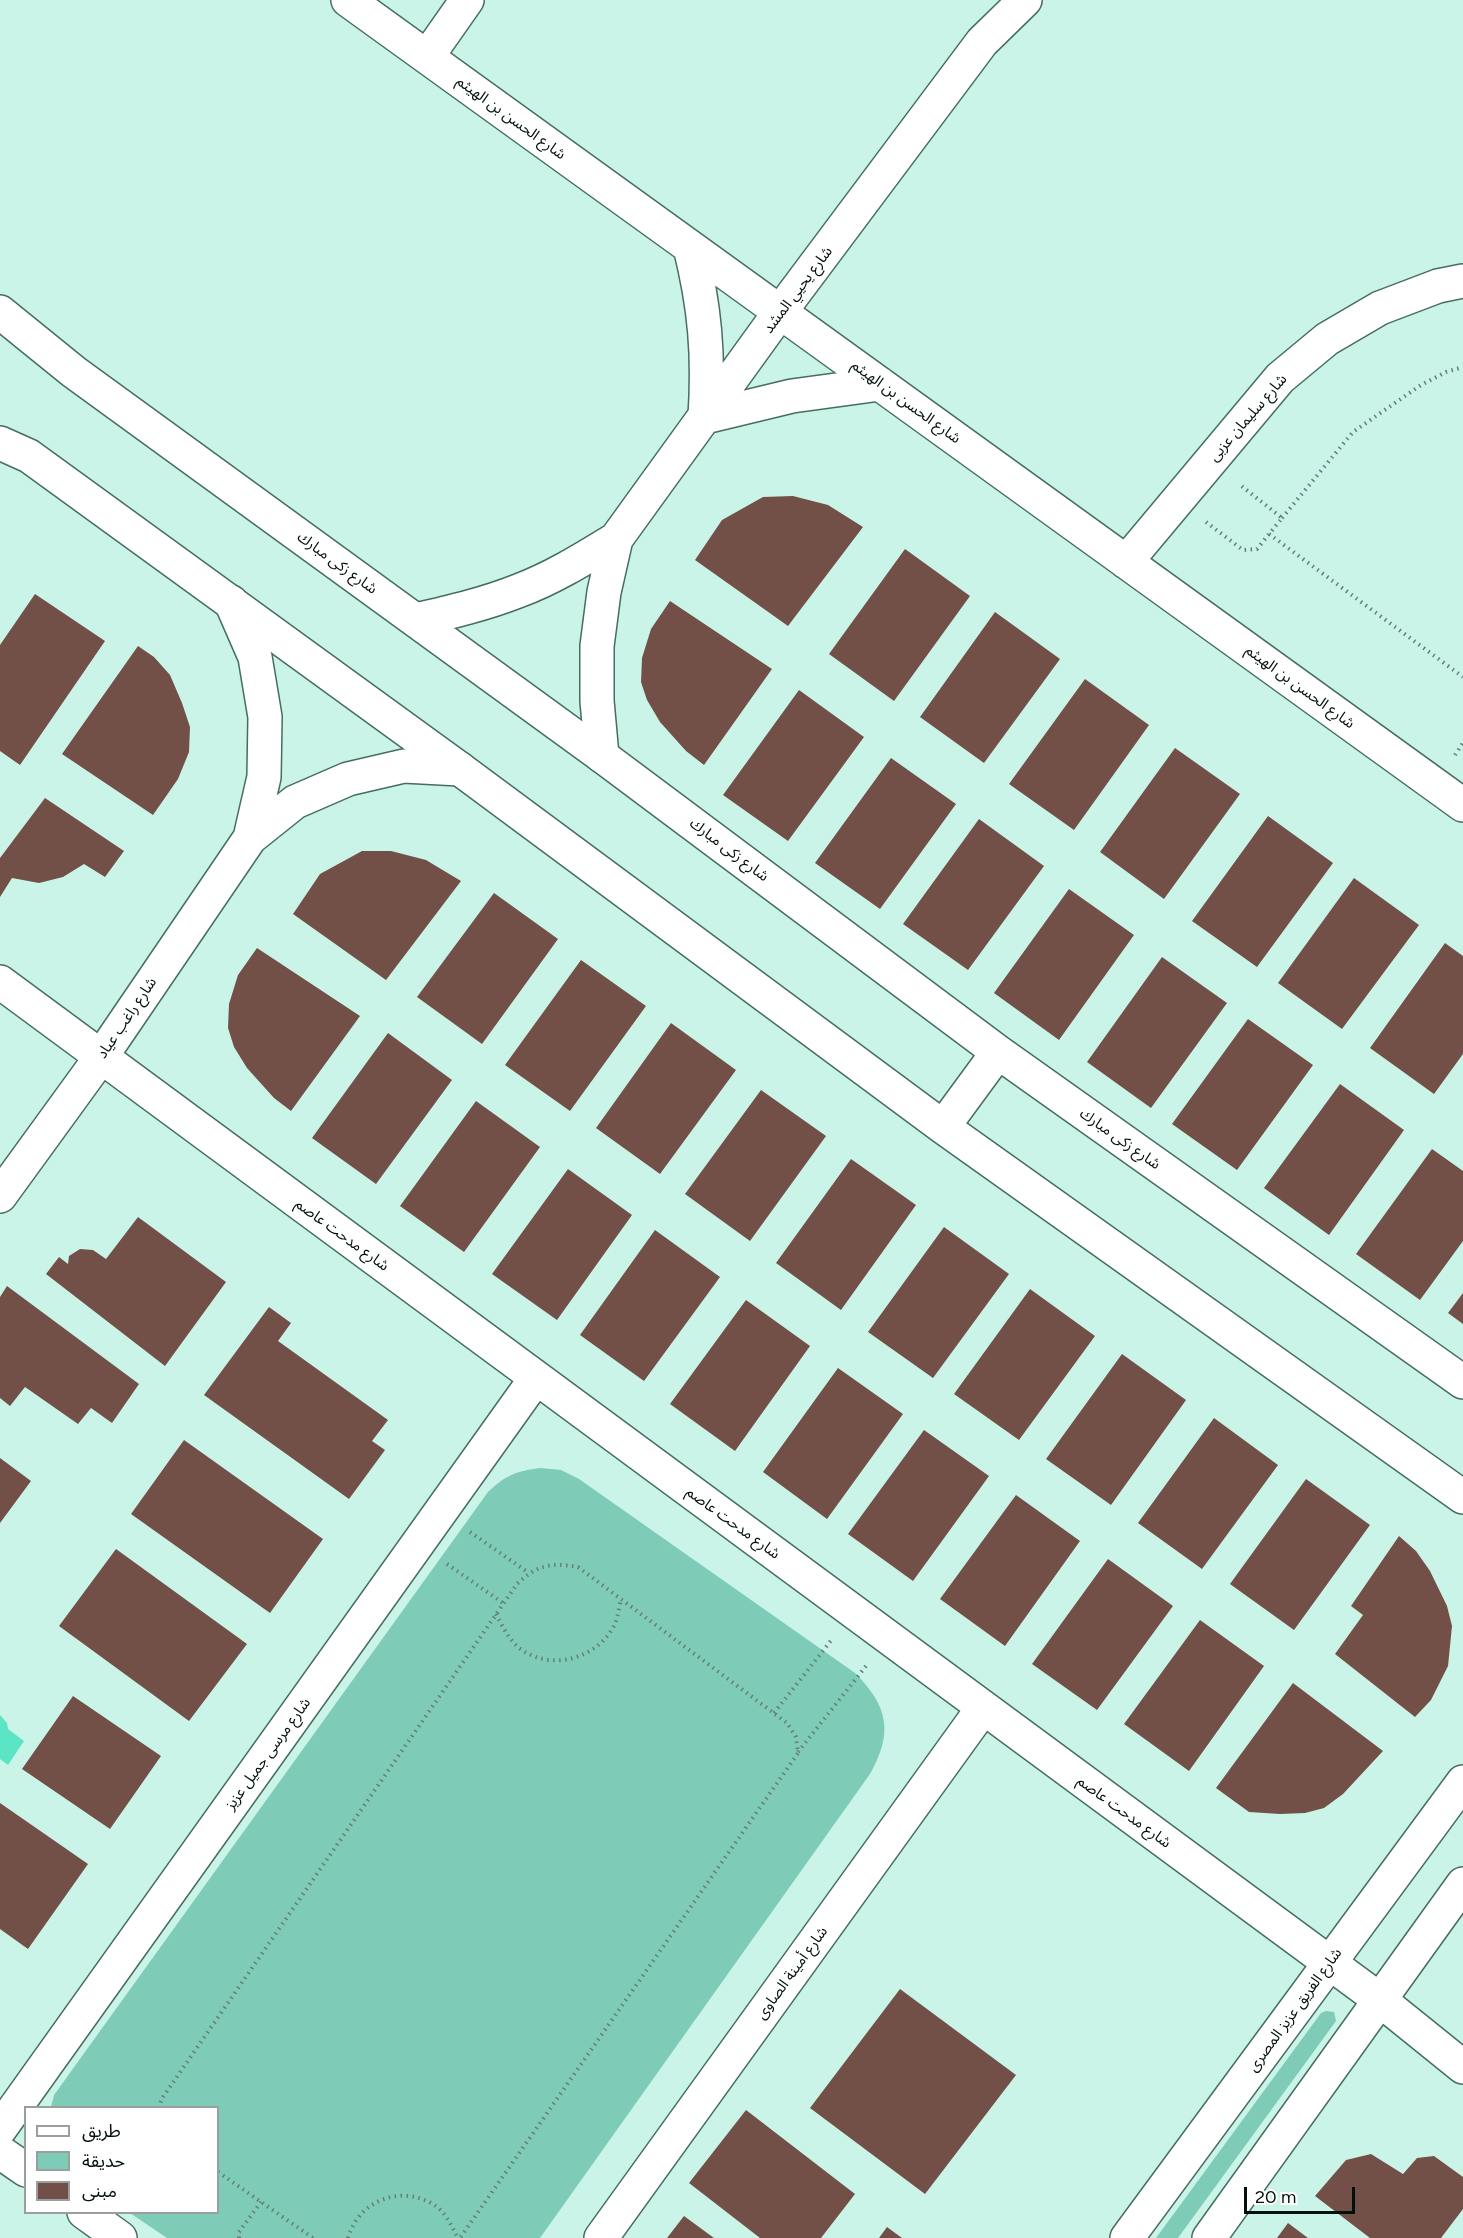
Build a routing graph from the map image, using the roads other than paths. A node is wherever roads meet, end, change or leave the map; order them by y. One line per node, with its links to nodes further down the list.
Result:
1 (348, 0): 6 (street, شارع الحسن بن الهيثم)
2 (467, 0): 6 (street)
3 (997, 0): 5 (street, شارع يحيي المشد)
4 (1024, 0): 5 (street, شارع يحيي المشد)
5 (982, 42): 10 (street, شارع يحيي المشد)
6 (427, 57): 7 (street, شارع الحسن بن الهيثم)
7 (690, 247): 10 (street, شارع الحسن بن الهيثم); 12 (street)
8 (1463, 281): 15 (street, شارع سليمان عزبى)
9 (0, 312): 17 (street, شارع زكى مبارك)
10 (780, 312): 11 (street, شارع الحسن بن الهيثم); 12 (street, شارع يحيي المشد)
11 (880, 384): 12 (street); 15 (street, شارع الحسن بن الهيثم)
12 (705, 417): 14 (street, شارع يحيي المشد)
13 (0, 443): 16 (street)
14 (616, 538): 17 (street, شارع يحيي المشد); 18 (street, شارع يحيي المشد)
15 (1126, 561): 20 (street, شارع الحسن بن الهيثم)
16 (231, 602): 19 (street); 21 (street, شارع راغب عياد)
17 (416, 620): 18 (street, شارع زكى مبارك)
18 (602, 756): 23 (street, شارع زكى مبارك)
19 (460, 769): 21 (street, شارع راغب عياد); 25 (street)
20 (1463, 805)
21 (250, 837): 24 (street, شارع راغب عياد)
22 (0, 982): 24 (street, شارع مدحت عاصم)
23 (998, 1052): 25 (street); 28 (street, شارع زكى مبارك)
24 (101, 1057): 26 (street, شارع راغب عياد); 27 (street, شارع مدحت عاصم)
25 (943, 1127): 29 (street)
26 (0, 1196)
27 (536, 1378): 30 (street, شارع مدحت عاصم); 36 (street, شارع مرسى جميل عزيز)
28 (1463, 1382)
29 (1463, 1497)
30 (983, 1708): 33 (street, شارع مدحت عاصم); 41 (street, شارع أمينة الصاوى)
31 (1463, 1782): 33 (street, شارع الفريق عزيز المصرى)
32 (1463, 1884): 34 (street)
33 (1329, 1963): 34 (street, شارع مدحت عاصم); 42 (street, شارع الفريق عزيز المصرى)
34 (1380, 2000): 35 (street, شارع مدحت عاصم); 43 (street)
35 (1463, 2067)
36 (0, 2129)
37 (0, 2152): 38 (street)
38 (24, 2169)
39 (87, 2214): 40 (street)
40 (120, 2238)
41 (601, 2238)
42 (1127, 2238)
43 (1209, 2238)

